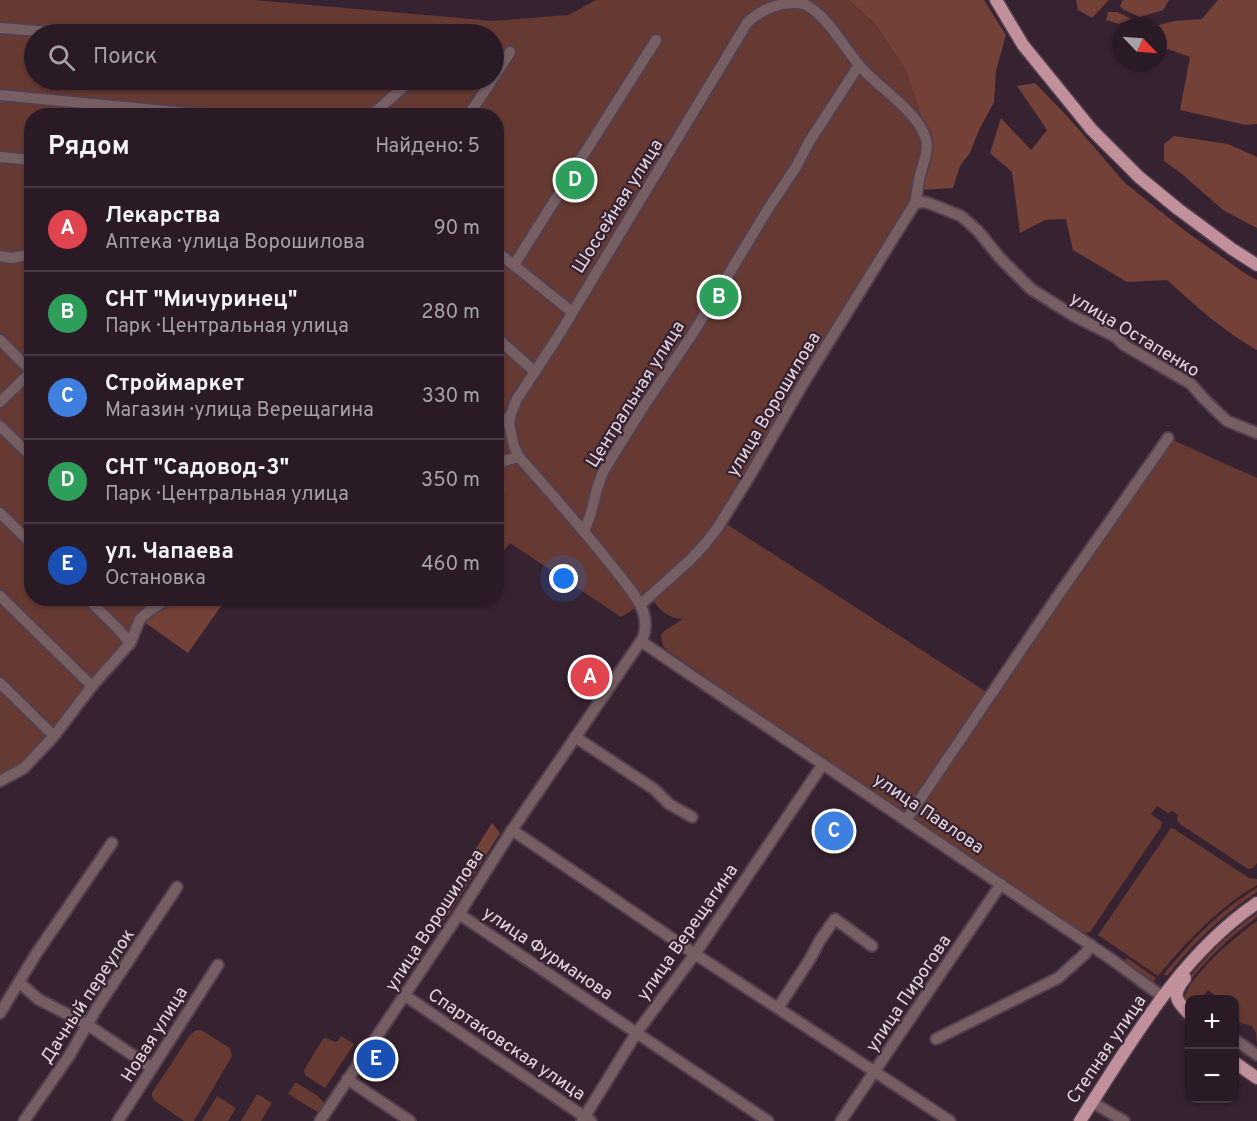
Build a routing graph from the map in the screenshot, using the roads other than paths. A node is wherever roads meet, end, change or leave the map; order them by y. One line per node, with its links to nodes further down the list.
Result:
1 (793, 0): 8 (street); 23 (street, Шоссейная улица)
2 (996, 0): 21 (main road)
3 (0, 28): 4 (street)
4 (24, 30)
5 (656, 40): 22 (street)
6 (510, 52): 7 (street)
7 (504, 61)
8 (859, 65): 17 (street); 39 (street, Центральная улица)
9 (400, 90): 13 (street)
10 (485, 90): 14 (street)
11 (0, 95): 12 (street)
12 (134, 108)
13 (380, 108)
14 (473, 108)
15 (0, 157): 16 (street)
16 (24, 159)
17 (915, 203): 33 (street, улица Остапенко); 42 (street, улица Ворошилова)
18 (0, 256): 19 (street)
19 (24, 256)
20 (504, 257): 22 (street)
21 (1257, 264)
22 (514, 265): 23 (street)
23 (572, 312): 27 (street, Шоссейная улица)
24 (0, 340): 26 (street)
25 (504, 344): 27 (street)
26 (24, 365)
27 (535, 372): 31 (street, Шоссейная улица)
28 (24, 379): 29 (street)
29 (0, 402)
30 (504, 420): 31 (street)
31 (509, 424): 36 (street)
32 (0, 426): 35 (street)
33 (1257, 434)
34 (1168, 438): 54 (street)
35 (24, 449)
36 (519, 457): 37 (street); 39 (street)
37 (504, 460)
38 (0, 513): 40 (street)
39 (584, 532): 42 (street)
40 (24, 536)
41 (0, 596): 48 (street)
42 (640, 605): 45 (street)
43 (95, 606): 46 (street)
44 (157, 606): 46 (street)
45 (642, 642): 50 (street, улица Ворошилова); 51 (street, улица Павлова)
46 (130, 643): 48 (street)
47 (0, 683): 49 (street)
48 (92, 686): 49 (street)
49 (54, 736): 52 (street)
50 (575, 737): 53 (street); 55 (street, улица Ворошилова)
51 (823, 764): 54 (street, улица Павлова); 64 (street, улица Верещагина)
52 (1, 778)
53 (692, 817)
54 (906, 820): 57 (street, улица Павлова)
55 (512, 830): 60 (street, улица Ворошилова); 64 (street)
56 (112, 843): 66 (street)
57 (1001, 884): 61 (street, улица Павлова); 80 (street, улица Пирогова)
58 (177, 887): 73 (street, Дачный переулок)
59 (1257, 903): 63 (main road)
60 (459, 914): 67 (street, улица Ворошилова); 74 (street, улица Фурманова)
61 (1091, 945): 68 (street, улица Павлова); 75 (street)
62 (873, 946): 69 (street)
63 (1204, 946): 68 (main road, Степная улица); 70 (main road)
64 (695, 954): 69 (street); 74 (street, улица Верещагина)
65 (218, 965): 79 (street, Новая улица)
66 (20, 983): 71 (street); 73 (street)
67 (404, 996): 82 (street, улица Ворошилова); 84 (street, Спартаковская улица)
68 (1163, 997): 72 (main road, улица Павлова); 83 (main road, Степная улица)
69 (778, 1008): 80 (street)
70 (1185, 1009)
71 (0, 1014)
72 (1185, 1017)
73 (88, 1025): 79 (street); 85 (street, Дачный переулок)
74 (637, 1032): 84 (street, улица Верещагина); 89 (street, улица Фурманова)
75 (936, 1039)
76 (1239, 1042): 77 (street)
77 (1257, 1055)
78 (1239, 1065): 81 (main road)
79 (152, 1068): 86 (street, Новая улица)
80 (876, 1072): 90 (street, улица Пирогова); 91 (street)
81 (1257, 1078)
82 (347, 1079): 87 (street, улица Ворошилова); 88 (street)
83 (1092, 1102): 92 (main road, Степная улица); 93 (street)
84 (586, 1119)
85 (24, 1121)
86 (118, 1121)
87 (320, 1121)
88 (410, 1121)
89 (768, 1121)
90 (842, 1121)
91 (950, 1121)
92 (1080, 1121)
93 (1124, 1121)

